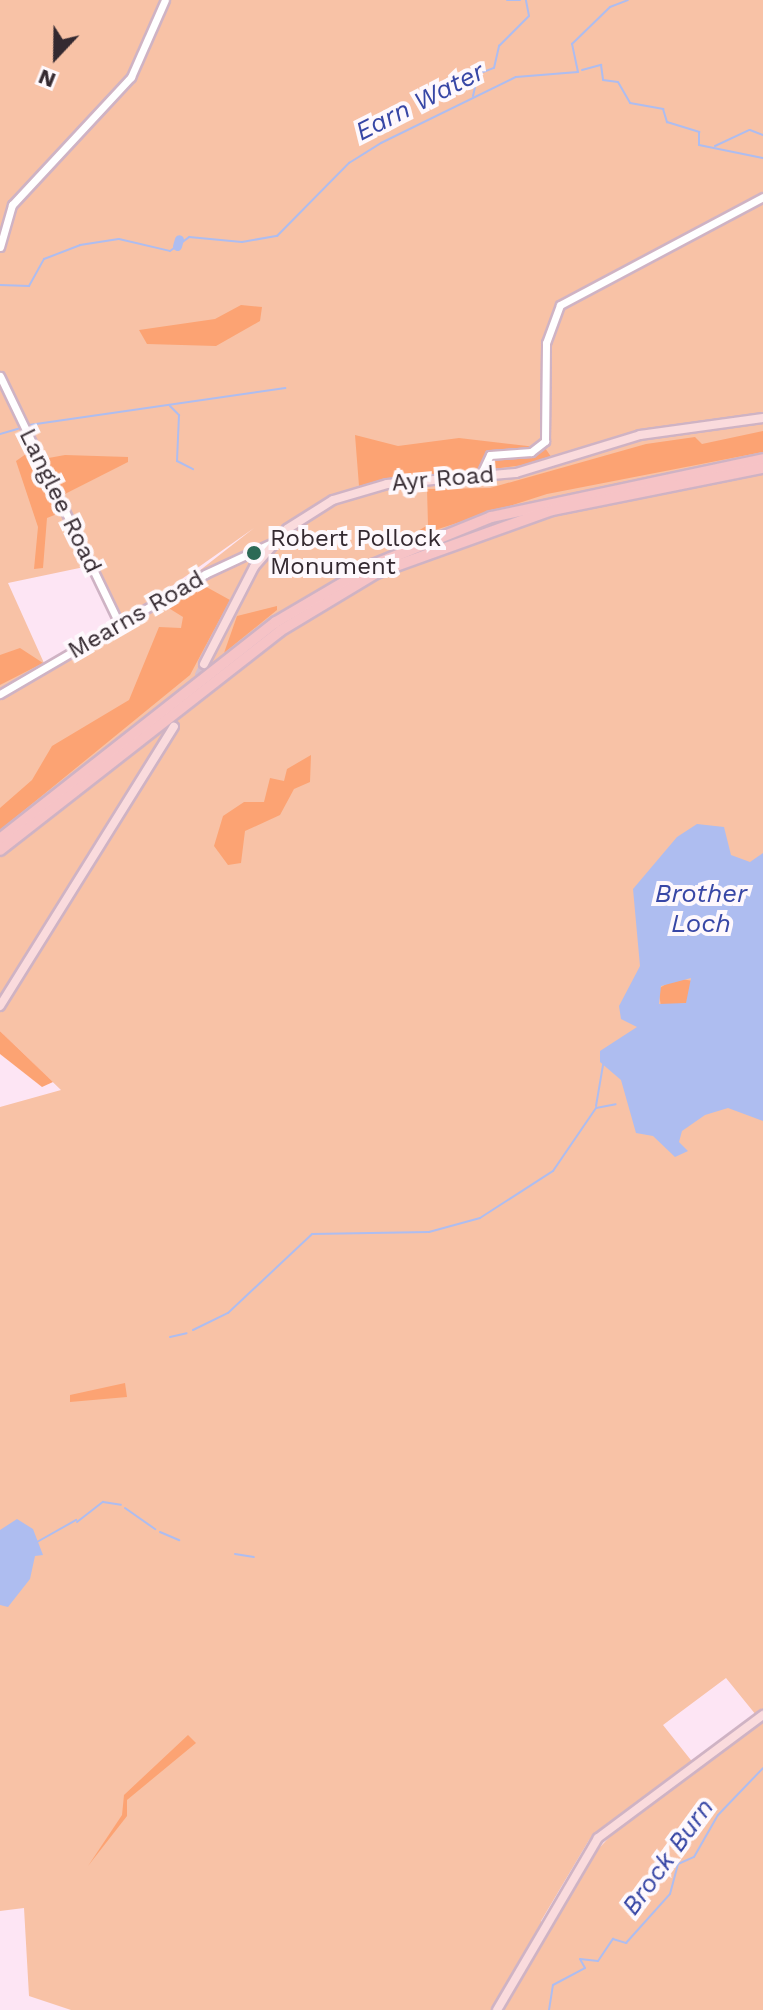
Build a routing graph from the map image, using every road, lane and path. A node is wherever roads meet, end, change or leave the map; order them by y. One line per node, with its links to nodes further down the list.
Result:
1 (165, 0): 3 (street)
2 (763, 197): 8 (street)
3 (0, 247)
4 (0, 376): 10 (street, Langlee Road)
5 (763, 418): 8 (main road, Ayr Road)
6 (763, 459): 14 (highway)
7 (763, 468): 15 (highway)
8 (480, 476): 9 (main road, Ayr Road)
9 (274, 542): 10 (street, Mearns Road); 11 (main road, Ayr Road)
10 (120, 625): 12 (street, Mearns Road)
11 (204, 664)
12 (0, 694)
13 (174, 727): 16 (main road)
14 (0, 839)
15 (0, 850)
16 (0, 1006)
17 (763, 1715): 18 (main road)
18 (497, 2010)

